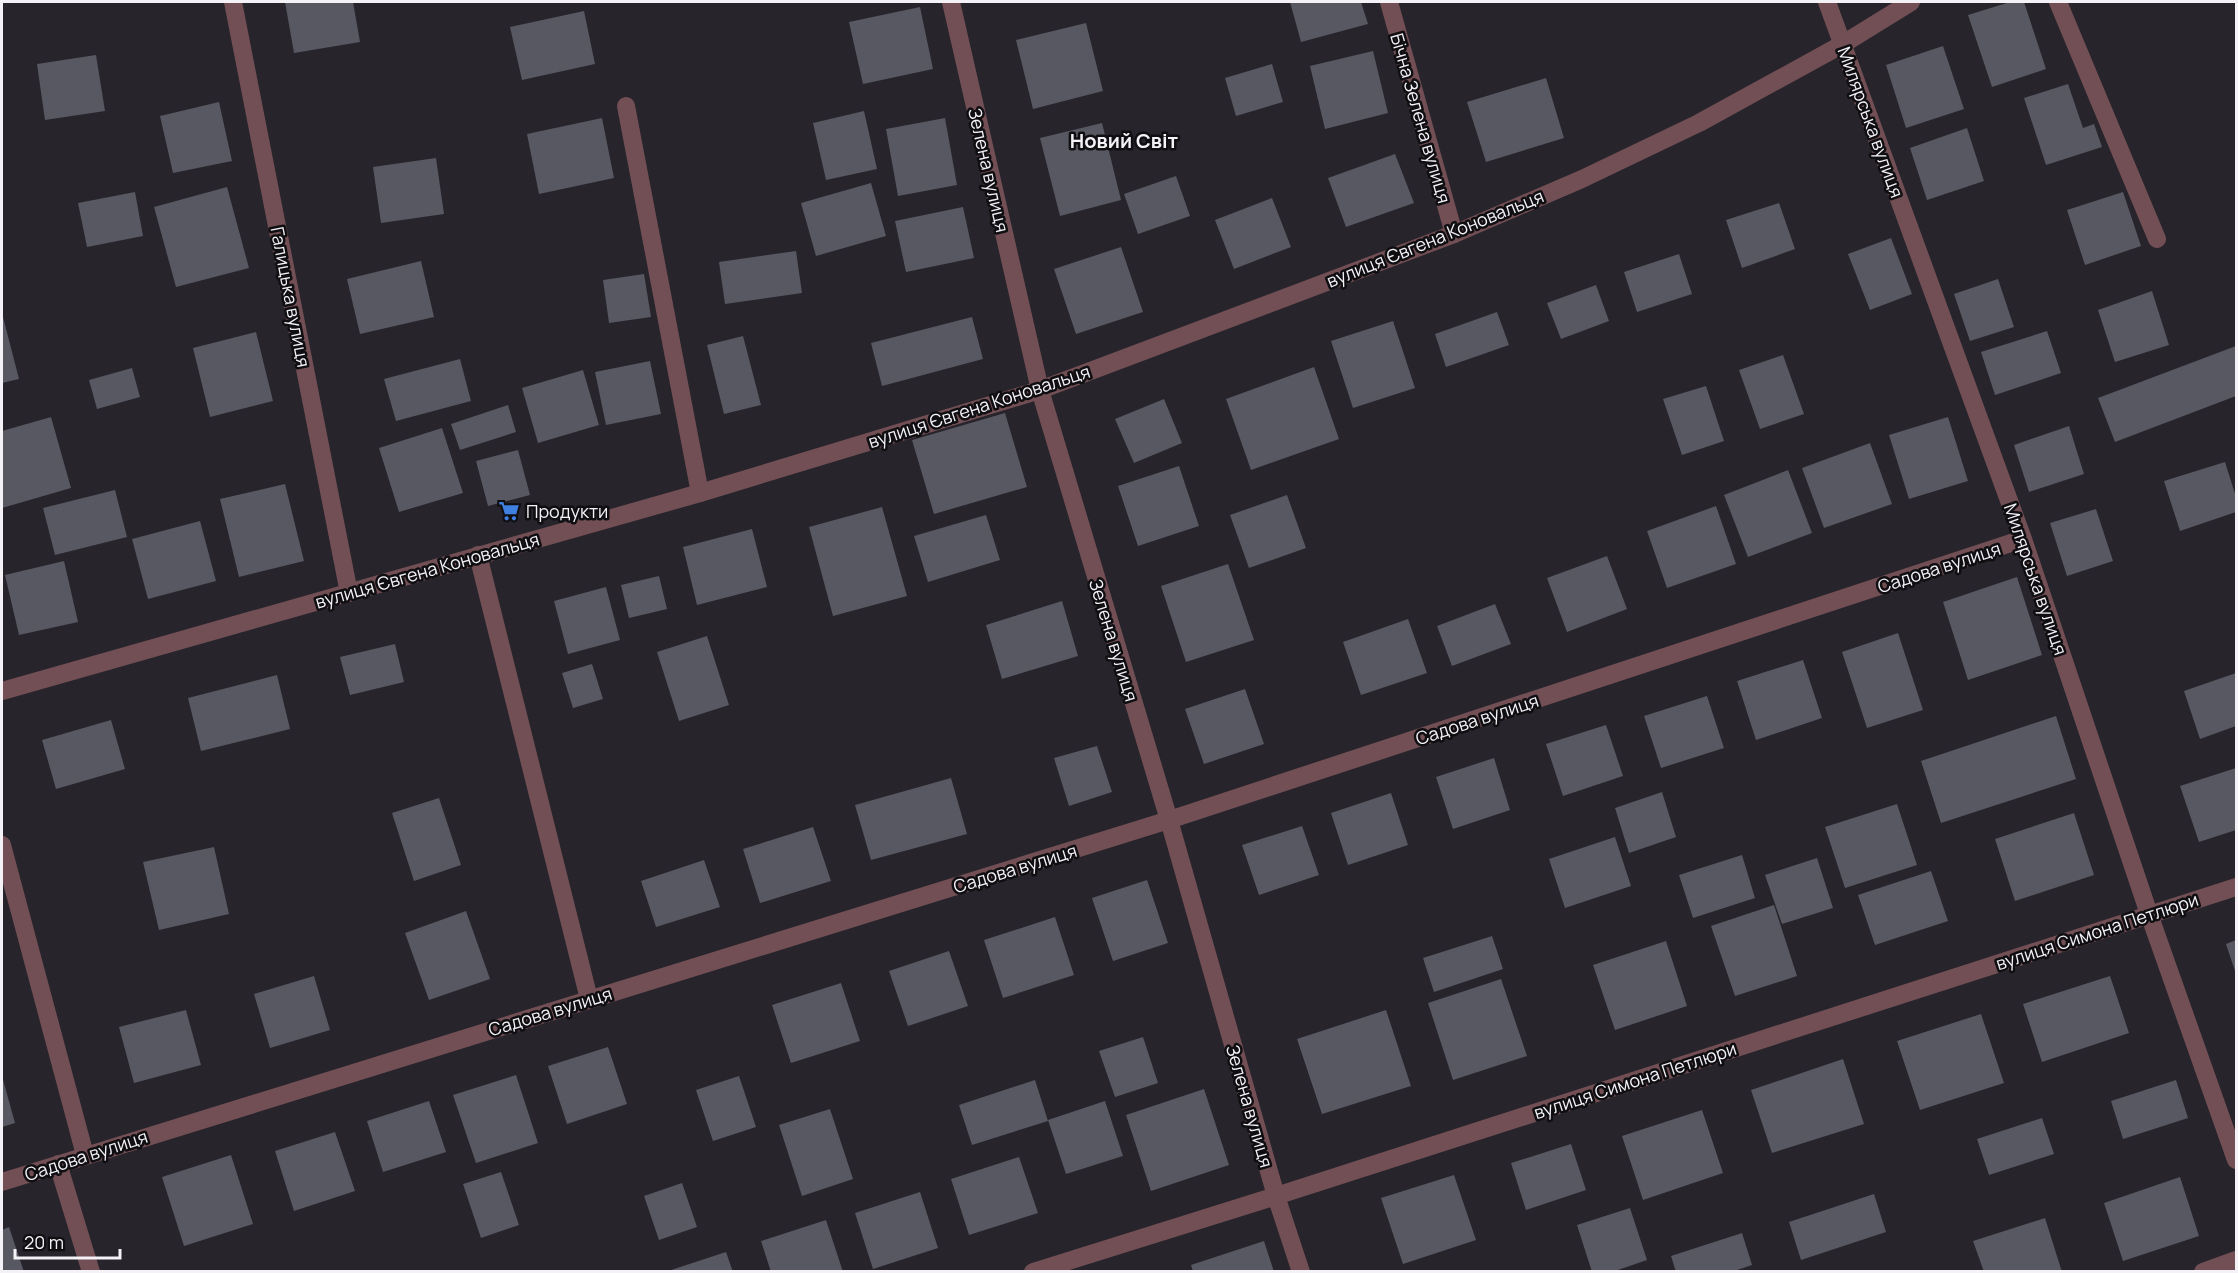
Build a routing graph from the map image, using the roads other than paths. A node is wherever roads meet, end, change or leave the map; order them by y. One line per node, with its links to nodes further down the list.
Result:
1 (233, 2): 15 (street, Галицька вулиця)
2 (951, 2): 11 (street, Зелена вулиця)
3 (1389, 2): 9 (street, Бічна Зелена вулиця)
4 (1827, 2): 7 (street, Милярська вулиця)
5 (1911, 2): 7 (street, вулиця Євгена Коновальця)
6 (2058, 2): 10 (street)
7 (1843, 44): 9 (street, вулиця Євгена Коновальця); 13 (street, Милярська вулиця)
8 (626, 106): 12 (street)
9 (1454, 234): 11 (street, вулиця Євгена Коновальця)
10 (2157, 239)
11 (1040, 390): 12 (street, вулиця Євгена Коновальця); 17 (street, Зелена вулиця)
12 (700, 492): 14 (street, вулиця Євгена Коновальця)
13 (2023, 539): 17 (street, Садова вулиця); 20 (street, Милярська вулиця)
14 (478, 555): 15 (street, вулиця Євгена Коновальця); 21 (street)
15 (349, 593): 16 (street, вулиця Євгена Коновальця)
16 (2, 691)
17 (1169, 820): 21 (street, Садова вулиця); 26 (street, Зелена вулиця)
18 (2, 845): 22 (street)
19 (2236, 887): 20 (street, вулиця Симона Петлюри)
20 (2149, 914): 23 (street, Милярська вулиця); 26 (street, вулиця Симона Петлюри)
21 (589, 999): 22 (street, Садова вулиця)
22 (85, 1155): 24 (street, Садова вулиця)
23 (2236, 1160)
24 (58, 1164): 25 (street, Садова вулиця); 28 (street)
25 (2, 1182)
26 (1276, 1196): 29 (street, вулиця Симона Петлюри); 30 (street, Зелена вулиця)
27 (2236, 1260): 31 (street)
28 (91, 1272)
29 (1033, 1272)
30 (1301, 1272)
31 (2203, 1272)

